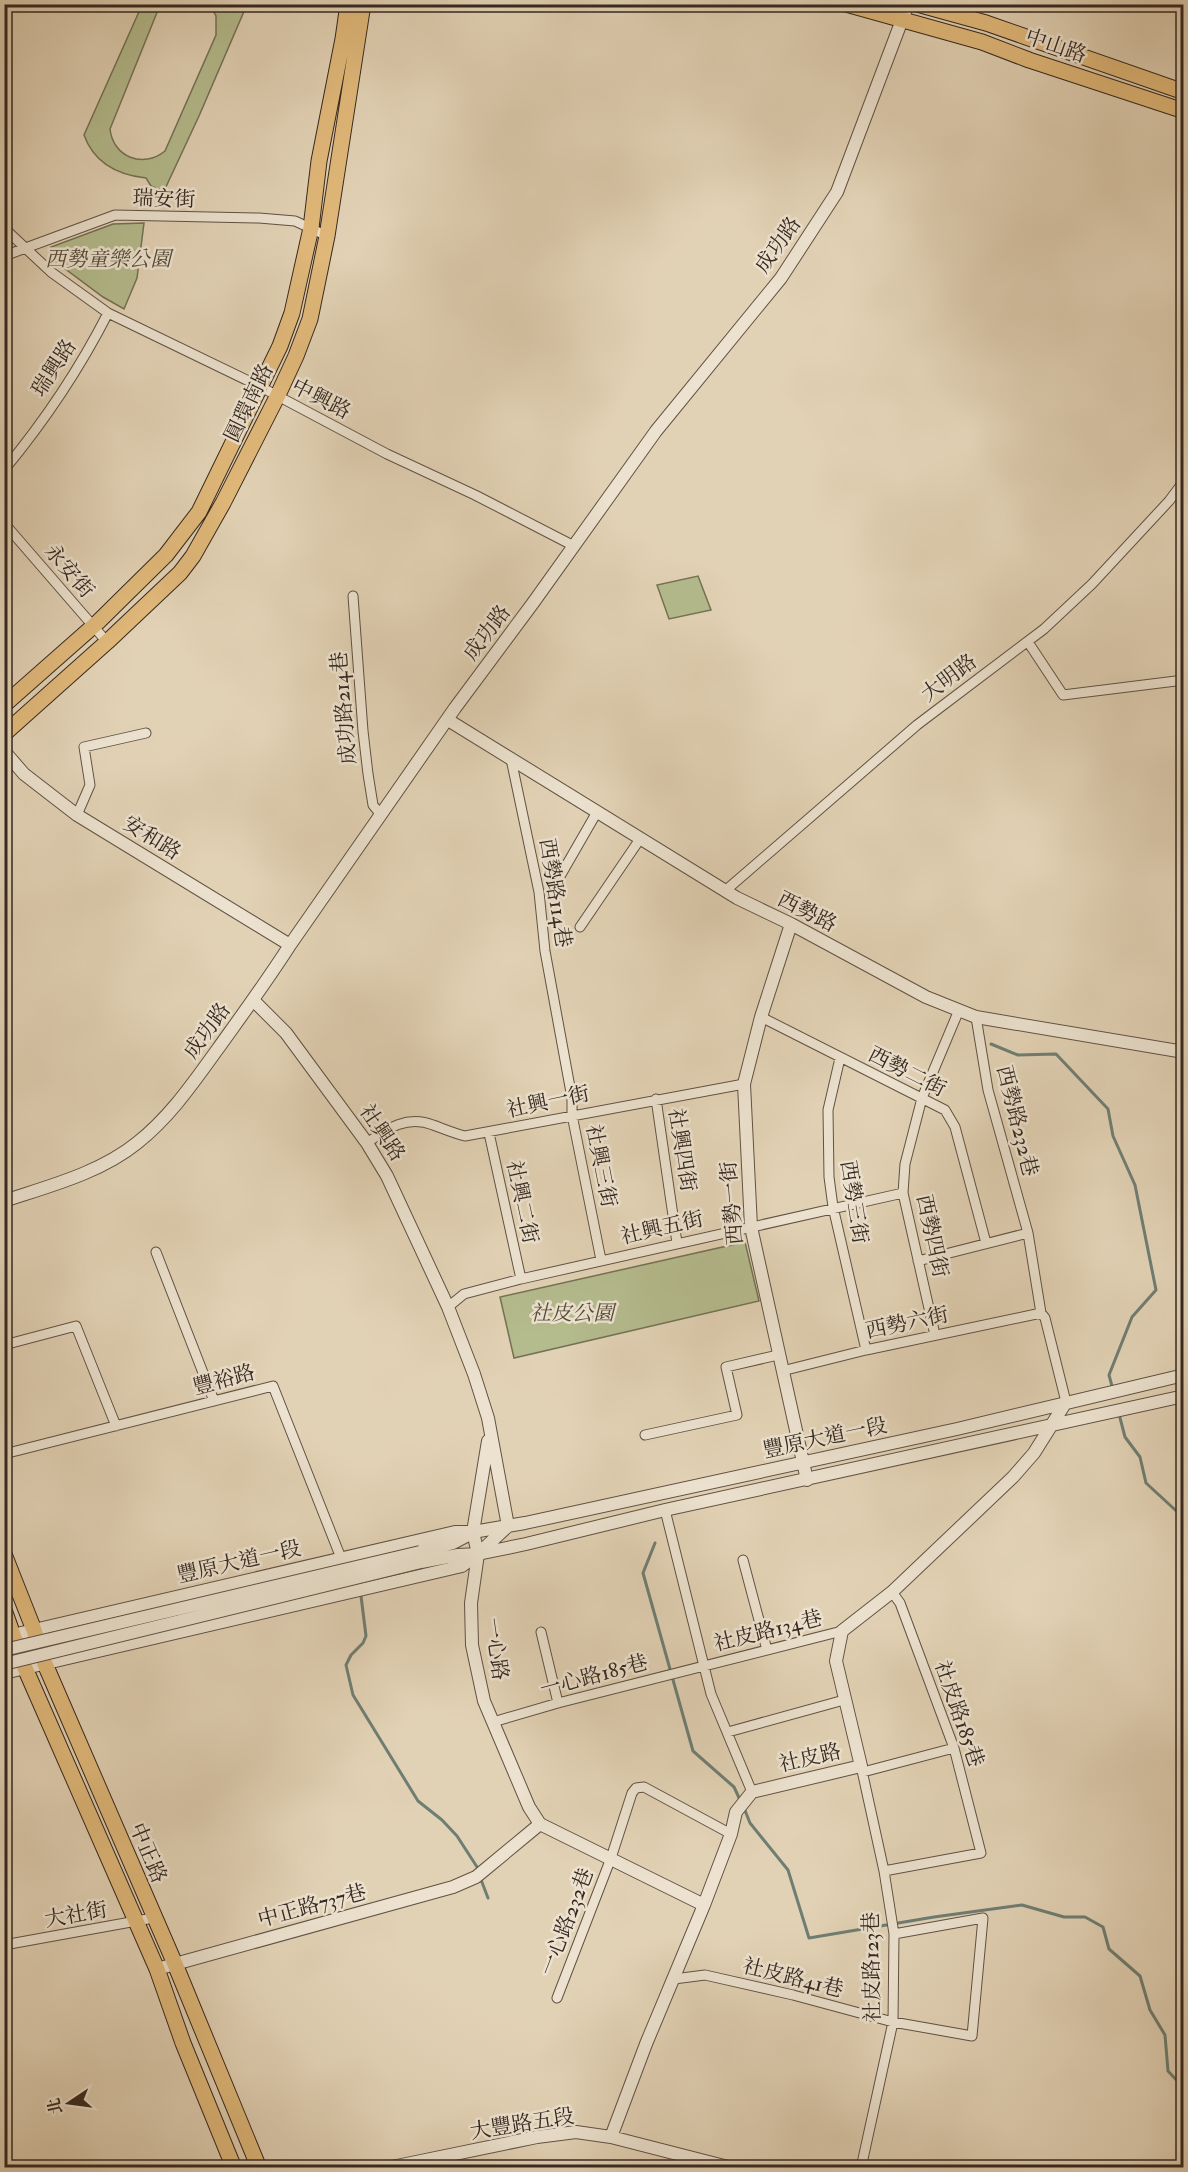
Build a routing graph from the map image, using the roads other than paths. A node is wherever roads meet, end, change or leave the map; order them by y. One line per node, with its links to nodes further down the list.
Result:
1 (348, 4): 9 (main road, 圓環南路)
2 (363, 4): 10 (main road, 圓環南路)
3 (846, 4): 5 (main road, 中山路)
4 (917, 4): 6 (main road, 中山路)
5 (905, 12): 7 (main road, 中山路); 19 (street, 成功路)
6 (1184, 92)
7 (1184, 111)
8 (4, 228): 11 (street, 中興路)
9 (311, 228): 10 (street, 瑞安街); 11 (street, 瑞安街); 14 (main road, 圓環南路)
10 (327, 236): 15 (main road, 圓環南路)
11 (25, 248): 12 (street, 瑞安街); 13 (street, 中興路)
12 (4, 256)
13 (108, 313): 14 (street, 中興路); 16 (street, 瑞興路)
14 (259, 386): 15 (street, 中興路); 21 (main road, 圓環南路)
15 (277, 397): 19 (street, 中興路); 22 (main road, 圓環南路)
16 (4, 470)
17 (1184, 481): 23 (street, 大明路)
18 (4, 523): 21 (street, 永安街)
19 (574, 546): 26 (street, 成功路)
20 (353, 596): 33 (street, 成功路214巷)
21 (93, 626): 22 (street, 永安街); 25 (main road, 圓環南路)
22 (107, 642): 28 (main road, 圓環南路)
23 (1028, 642): 24 (street); 36 (street, 大明路)
24 (1184, 680)
25 (4, 705)
26 (448, 720): 30 (street, 西勢路); 33 (street, 成功路)
27 (146, 733): 32 (street)
28 (4, 734)
29 (4, 751): 32 (street, 安和路)
30 (511, 759): 31 (street, 西勢路); 49 (street, 西勢路114巷)
31 (597, 812): 34 (street, 西勢路); 35 (street)
32 (77, 815): 39 (street, 安和路)
33 (381, 815): 39 (street, 成功路)
34 (640, 839): 36 (street, 西勢路); 38 (street)
35 (559, 878)
36 (725, 891): 37 (street, 西勢路)
37 (791, 924): 41 (street, 西勢路); 42 (street, 西勢一街)
38 (580, 927)
39 (290, 945): 40 (street, 成功路)
40 (253, 1000): 51 (street, 社興路); 53 (street, 成功路)
41 (959, 1010): 43 (street, 西勢路); 47 (street, 西勢四街)
42 (761, 1017): 45 (street, 西勢二街); 46 (street, 西勢一街)
43 (976, 1017): 44 (street, 西勢路); 56 (street, 西勢路232巷)
44 (1184, 1052)
45 (840, 1058): 47 (street, 西勢二街); 54 (street, 西勢三街)
46 (744, 1084): 48 (street, 社興一街); 55 (street, 西勢一街)
47 (922, 1098): 52 (street, 西勢四街); 58 (street, 西勢二街)
48 (656, 1099): 49 (street, 社興一街); 57 (street, 社興四街)
49 (572, 1115): 50 (street, 社興一街); 60 (street, 社興三街)
50 (489, 1132): 51 (street, 社興一街); 62 (street, 社興二街)
51 (367, 1143): 63 (street, 社興路)
52 (903, 1193): 54 (street, 社興五街); 61 (street, 西勢四街)
53 (4, 1201)
54 (833, 1207): 55 (street, 社興五街); 67 (street, 西勢三街)
55 (750, 1227): 57 (street, 社興五街); 68 (street, 西勢一街)
56 (1028, 1233): 58 (street); 64 (street, 西勢路232巷)
57 (677, 1243): 60 (street, 社興五街)
58 (986, 1243): 61 (street)
59 (156, 1252): 72 (street)
60 (601, 1260): 62 (street, 社興五街)
61 (918, 1261): 65 (street, 西勢四街)
62 (521, 1280): 63 (street, 社興五街)
63 (448, 1307): 76 (street)
64 (1041, 1313): 65 (street, 西勢六街); 73 (street, 西勢路232巷)
65 (935, 1335): 67 (street, 西勢六街)
66 (4, 1346): 75 (street)
67 (866, 1350): 69 (street, 西勢六街)
68 (778, 1355): 69 (street, 西勢一街); 77 (street)
69 (782, 1371): 79 (street, 西勢一街)
70 (1184, 1375): 73 (street, 豐原大道一段)
71 (1184, 1396): 74 (street, 豐原大道一段)
72 (214, 1401): 75 (street, 豐裕路); 87 (street, 豐裕路)
73 (1066, 1402): 74 (street); 79 (street, 豐原大道一段)
74 (1050, 1425): 80 (street, 豐原大道一段); 89 (street)
75 (116, 1426): 78 (street, 豐裕路)
76 (490, 1432): 82 (street); 83 (street)
77 (645, 1435)
78 (4, 1455)
79 (803, 1462): 80 (street, 西勢一街); 82 (street, 豐原大道一段)
80 (807, 1480): 81 (street, 豐原大道一段)
81 (665, 1510): 85 (street, 豐原大道一段); 99 (street)
82 (508, 1526): 83 (street, 豐原大道一段); 85 (street)
83 (473, 1533): 85 (street); 86 (street, 豐原大道一段); 87 (street, 豐原大道一段)
84 (4, 1554): 91 (main road, 中正路)
85 (478, 1554): 86 (street, 豐原大道一段); 98 (street, 豐原大道一段); 104 (street, 一心路)
86 (421, 1557): 95 (street, bridge); 97 (street, bridge)
87 (341, 1558): 91 (street, 豐原大道一段)
88 (743, 1560): 96 (street)
89 (892, 1592): 92 (street); 106 (street, 社皮路185巷)
90 (4, 1610): 94 (main road, 中正路)
91 (34, 1630): 94 (street, 豐原大道一段); 98 (main road, 中正路)
92 (842, 1631): 96 (street, 社皮路134巷); 102 (street, 社皮路)
93 (541, 1632): 103 (street)
94 (9, 1635): 100 (main road, 中正路)
95 (4, 1650)
96 (767, 1650): 99 (street, 社皮路134巷)
97 (4, 1664)
98 (45, 1664): 100 (street, 豐原大道一段); 114 (main road, 中正路)
99 (703, 1666): 103 (street, 一心路185巷); 105 (street)
100 (25, 1668): 101 (street, 豐原大道一段); 115 (main road, 中正路)
101 (4, 1673)
102 (844, 1700): 105 (street); 107 (street, 社皮路)
103 (558, 1703): 104 (street, 一心路185巷)
104 (493, 1722): 109 (street, 一心路)
105 (728, 1732): 108 (street)
106 (954, 1748): 107 (street); 112 (street, 社皮路185巷)
107 (862, 1769): 108 (street, 社皮路); 112 (street, 社皮路123巷)
108 (752, 1792): 110 (street)
109 (540, 1824): 111 (street); 118 (street, 中正路737巷)
110 (731, 1834): 111 (street, 一心路232巷); 113 (street)
111 (611, 1858): 113 (street); 121 (street, 一心路232巷)
112 (884, 1871): 116 (street, 社皮路123巷)
113 (704, 1905): 120 (street)
114 (153, 1918): 115 (street, 大社街); 118 (main road, 中正路)
115 (137, 1922): 117 (street, 大社街); 119 (main road, 中正路)
116 (894, 1934): 122 (street, 社皮路123巷); 122 (street, 社皮路41巷)
117 (4, 1945)
118 (175, 1964): 119 (street, 中正路737巷); 127 (main road, 中正路)
119 (157, 1969): 126 (main road, 中正路)
120 (674, 1979): 122 (street, 社皮路41巷); 123 (street)
121 (557, 1998)
122 (893, 2022): 129 (street, 社皮路123巷)
123 (611, 2137): 124 (street, 大豐路五段); 125 (street, 大豐路五段)
124 (681, 2161): 128 (street, 大豐路五段)
125 (394, 2167)
126 (234, 2168)
127 (259, 2168)
128 (732, 2168)
129 (861, 2168)

